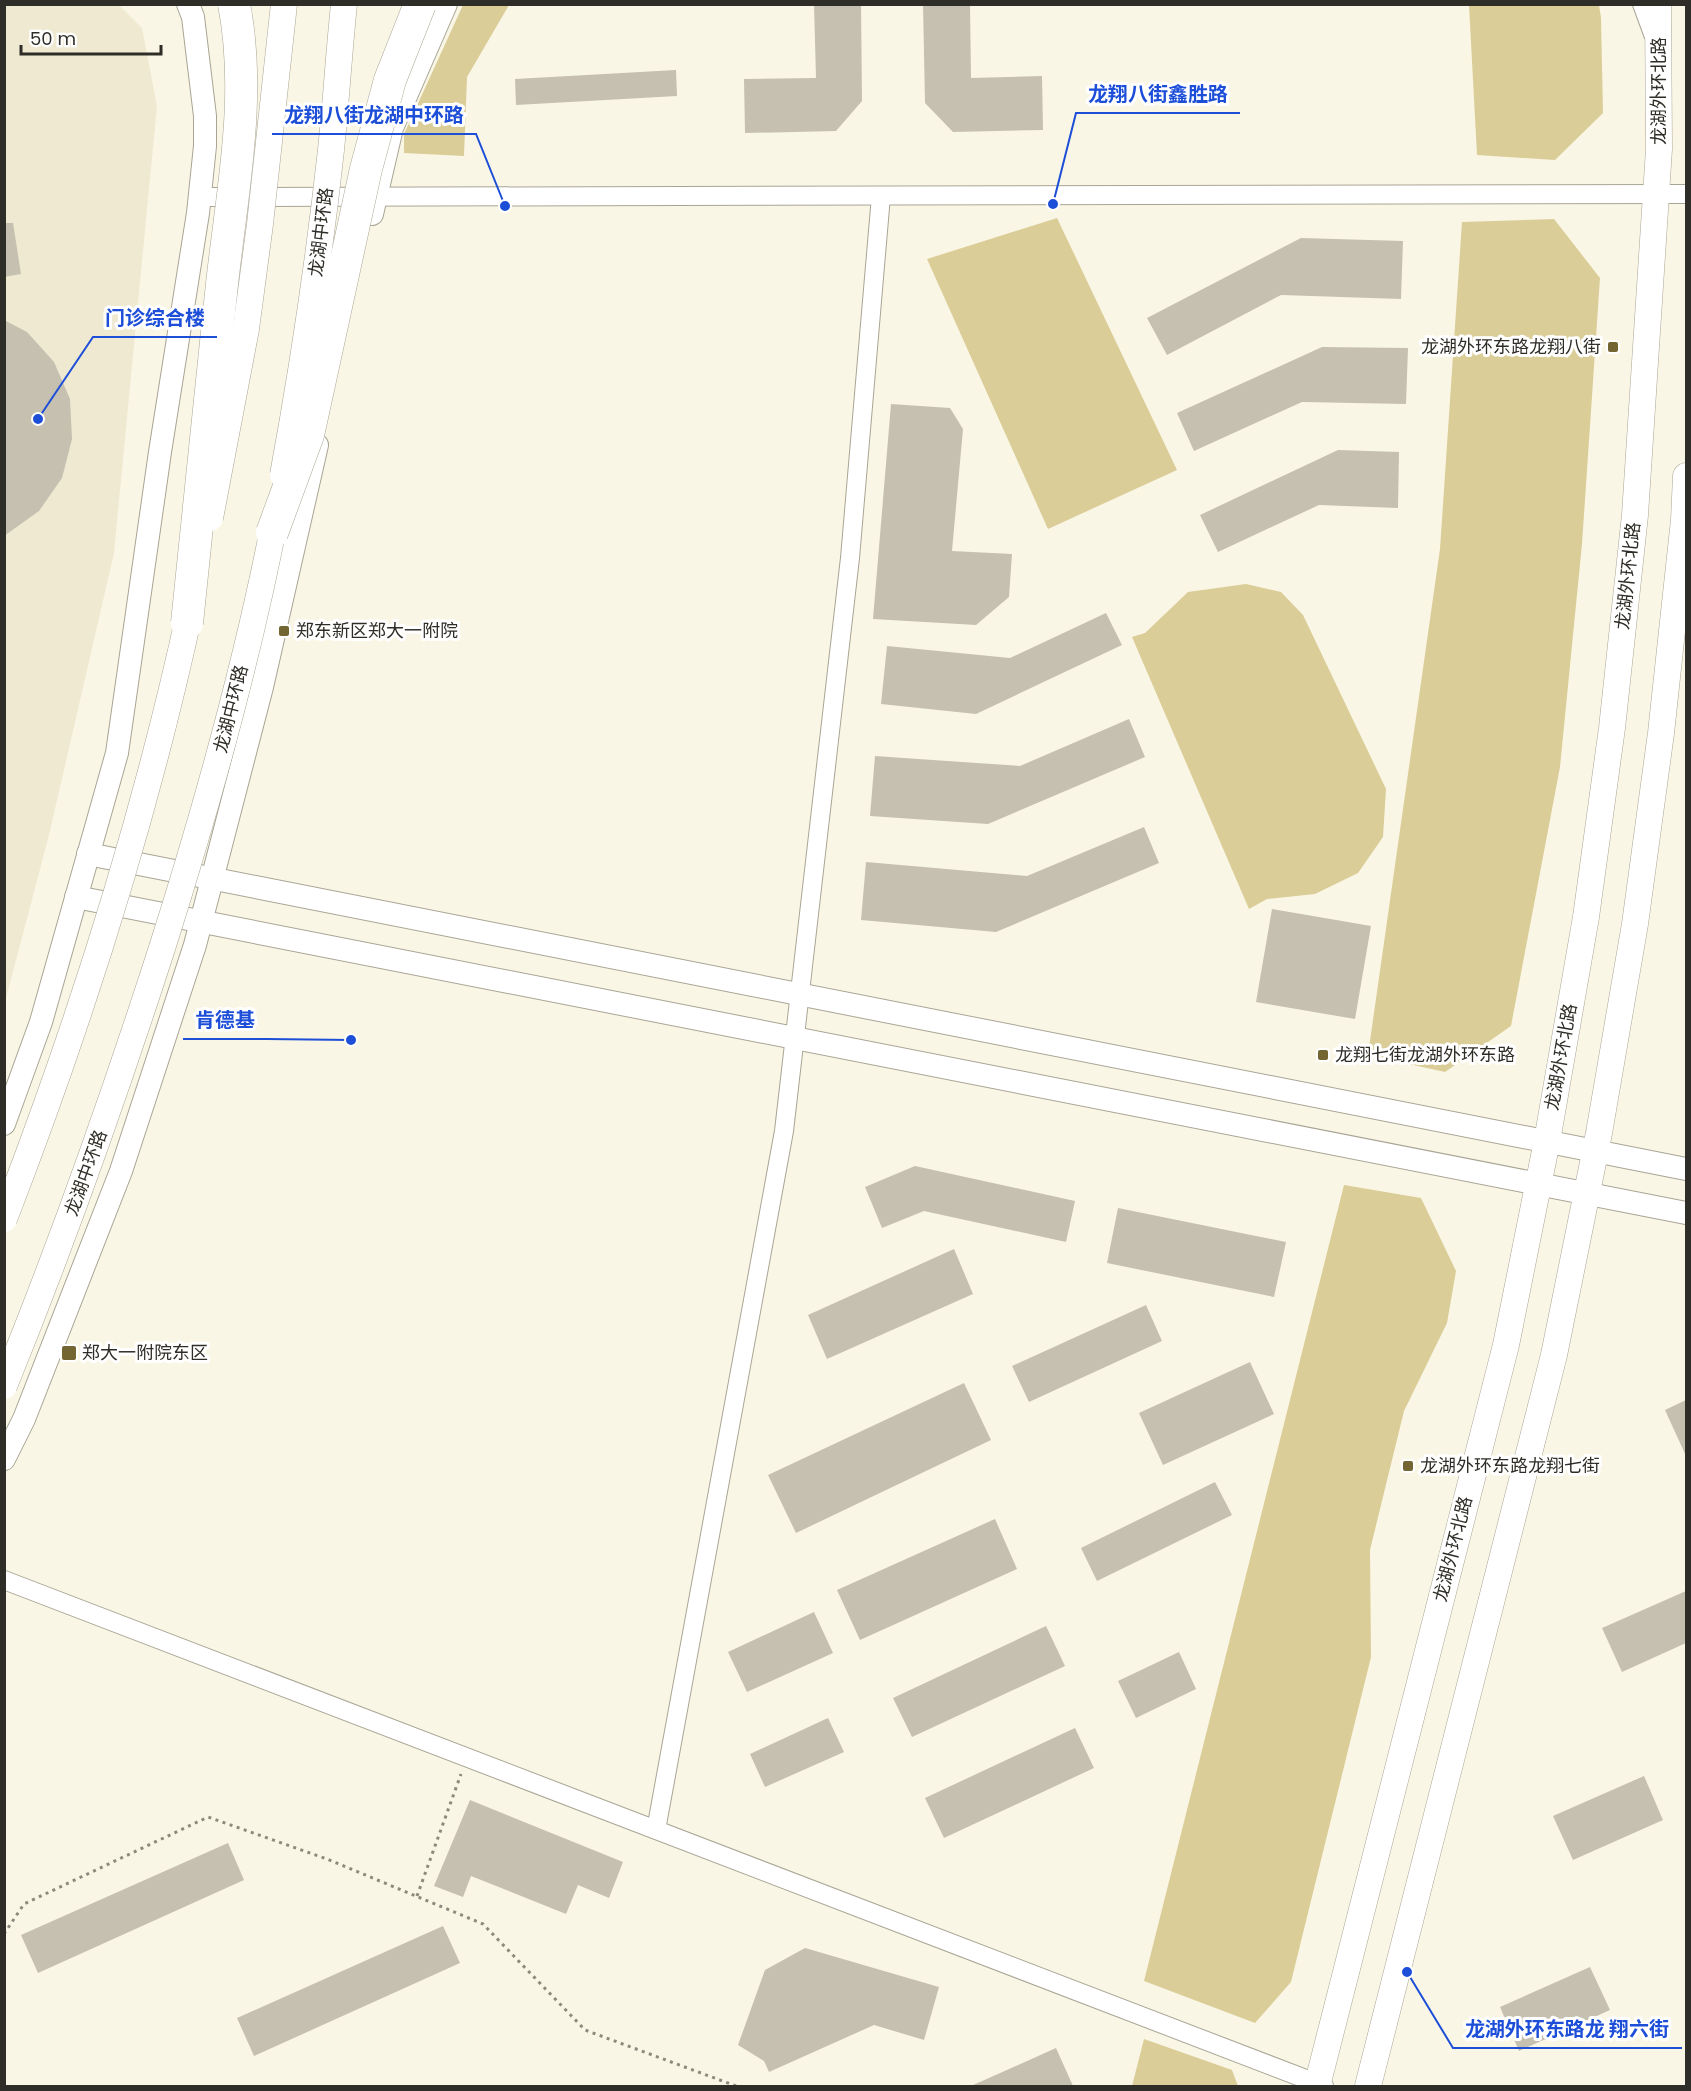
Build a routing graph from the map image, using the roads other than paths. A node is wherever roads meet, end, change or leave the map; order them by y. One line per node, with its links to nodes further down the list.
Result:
1 (188, 4): 13 (street)
2 (234, 4): 17 (highway, bridge)
3 (284, 4): 17 (main road, bridge)
4 (344, 4): 16 (main road, 龙湖中环路, bridge)
5 (420, 4): 16 (highway, bridge)
6 (446, 4): 14 (street)
7 (1642, 4): 9 (street)
8 (1658, 4): 9 (main road, 龙湖外环北路)
9 (1658, 48): 10 (main road, 龙湖外环北路)
10 (1656, 194): 11 (street); 12 (street); 25 (main road, 龙湖外环北路)
11 (1686, 194)
12 (881, 196): 14 (street); 22 (street)
13 (200, 197): 14 (street); 18 (street)
14 (376, 197): 19 (street)
15 (1686, 477): 26 (main road)
16 (272, 533): 32 (main road, 龙湖中环路, bridge)
17 (187, 623): 31 (main road, bridge)
18 (88, 854): 19 (street); 20 (street)
19 (212, 878): 21 (street); 22 (street)
20 (76, 897): 21 (street); 24 (street)
21 (201, 921): 23 (street); 33 (street)
22 (800, 994): 23 (street); 25 (street)
23 (795, 1038): 28 (street); 35 (street)
24 (4, 1124)
25 (1547, 1141): 26 (street); 28 (main road, 龙湖外环北路)
26 (1595, 1151): 27 (street); 29 (main road)
27 (1686, 1168)
28 (1538, 1184): 29 (street); 36 (main road, 龙湖外环北路)
29 (1587, 1194): 30 (street); 37 (main road)
30 (1686, 1214)
31 (4, 1219)
32 (4, 1386)
33 (4, 1459)
34 (4, 1580): 35 (street)
35 (656, 1830): 36 (street)
36 (1319, 2086)
37 (1368, 2086)

